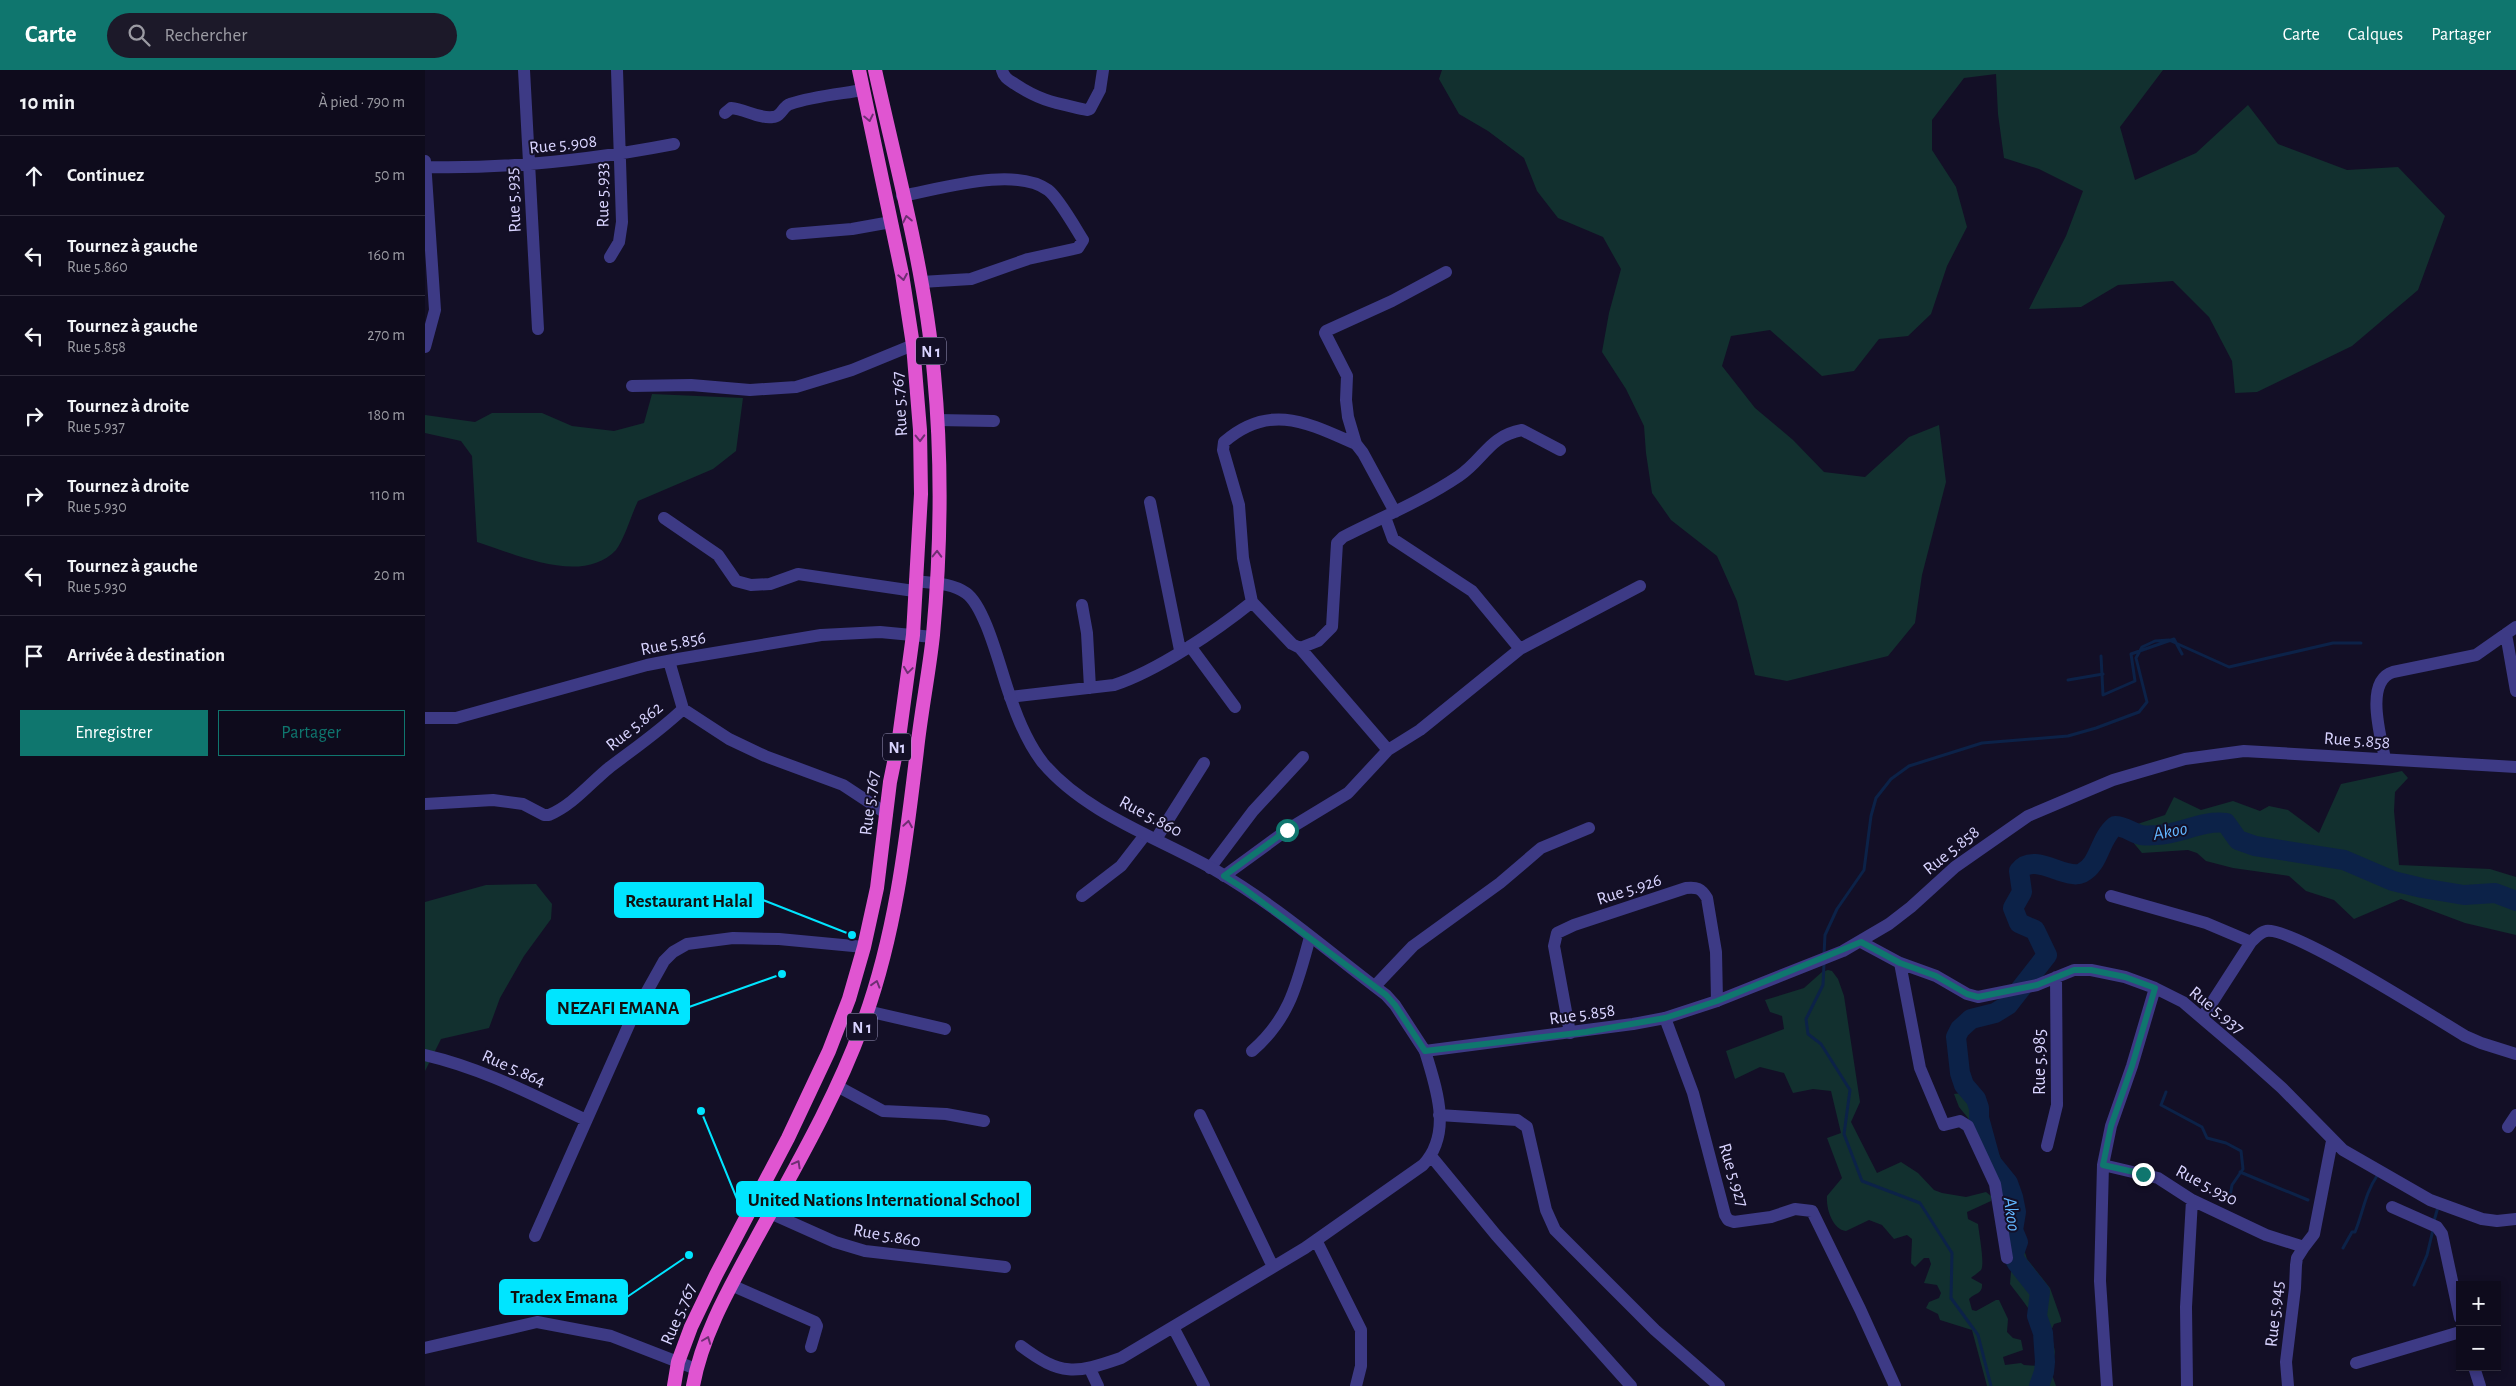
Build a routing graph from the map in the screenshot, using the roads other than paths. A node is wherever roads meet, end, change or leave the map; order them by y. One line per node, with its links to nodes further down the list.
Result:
1 (524, 70): 12 (street, Rue 5.935)
2 (617, 70): 10 (street, Rue 5.933)
3 (859, 70): 7 (highway, Rue 5.767 / N1)
4 (875, 70): 13 (highway, N 1)
5 (1002, 70): 6 (street)
6 (1103, 70)
7 (863, 90): 8 (street); 14 (highway, Rue 5.767 / N1, one-way to 14)
8 (725, 113)
9 (673, 144): 10 (street, Rue 5.908)
10 (619, 155): 12 (street, Rue 5.908); 16 (street, Rue 5.933)
11 (426, 164): 12 (street, Rue 5.908); 21 (street)
12 (528, 166): 19 (street, Rue 5.935)
13 (902, 196): 18 (highway, N 1, one-way to 13); 18 (street)
14 (891, 222): 15 (street); 20 (highway, Rue 5.767 / N1, one-way to 20)
15 (792, 234)
16 (610, 257)
17 (1446, 272): 25 (street)
18 (921, 282): 23 (highway, N 1)
19 (538, 329)
20 (913, 345): 22 (street); 31 (highway, Rue 5.767 / N1, one-way to 31)
21 (425, 347)
22 (632, 386)
23 (937, 420): 24 (street); 30 (highway, N 1, one-way to 23)
24 (994, 421)
25 (1356, 444): 28 (street); 33 (street)
26 (1560, 450): 28 (street)
27 (1150, 502): 38 (street)
28 (1390, 515): 39 (street); 40 (street)
29 (664, 518): 31 (street, Rue 5.860)
30 (937, 583): 31 (street, Rue 5.860); 37 (highway, N 1); 44 (street, Rue 5.860)
31 (915, 586): 36 (highway, Rue 5.767 / N1)
32 (1640, 586): 40 (street)
33 (1251, 602): 38 (street); 39 (street)
34 (1082, 606): 42 (street)
35 (2511, 630): 43 (street); 50 (street)
36 (913, 635): 37 (street, Rue 5.856); 41 (street, Rue 5.856); 54 (highway, Rue 5.767 / N1, one-way to 54)
37 (933, 637): 70 (highway, N 1, one-way to 37)
38 (1185, 648): 42 (street); 45 (street)
39 (1300, 648): 48 (street)
40 (1520, 649): 48 (street)
41 (669, 661): 46 (street); 47 (street, Rue 5.856)
42 (1090, 688): 44 (street)
43 (2516, 691)
44 (1010, 697): 56 (street, Rue 5.860)
45 (1235, 707)
46 (683, 709): 53 (street, Rue 5.862); 54 (street, Rue 5.862)
47 (425, 718)
48 (1388, 750): 58 (street)
49 (1303, 757): 57 (street)
50 (2385, 759): 52 (street, Rue 5.858); 62 (street, Rue 5.858)
51 (1204, 763): 56 (street)
52 (2516, 767)
53 (425, 804)
54 (887, 814): 64 (highway, Rue 5.767 / N1)
55 (1589, 828): 67 (street)
56 (1150, 837): 57 (street, Rue 5.860); 59 (street)
57 (1210, 868): 58 (street, Rue 5.860)
58 (1224, 876): 61 (street, Rue 5.860)
59 (1082, 896)
60 (2111, 896): 63 (street)
61 (1310, 937): 67 (street, Rue 5.860); 75 (street)
62 (1861, 942): 65 (street, Rue 5.937); 69 (street, Rue 5.858)
63 (2251, 942): 72 (street); 77 (street)
64 (864, 947): 83 (street); 107 (highway, Rue 5.767 / N1)
65 (1900, 963): 66 (street, Rue 5.937); 97 (street)
66 (2055, 978): 68 (street, Rue 5.937); 87 (street, Rue 5.985)
67 (1375, 986): 76 (street, Rue 5.860)
68 (2155, 988): 72 (street, Rue 5.937); 89 (street)
69 (1717, 1001): 71 (street, Rue 5.858); 74 (street, Rue 5.926)
70 (867, 1011): 73 (street); 79 (highway, N 1)
71 (1665, 1018): 74 (street, Rue 5.858); 119 (street, Rue 5.927)
72 (2202, 1018): 86 (street, Rue 5.937)
73 (945, 1029)
74 (1570, 1033): 76 (street, Rue 5.858)
75 (1252, 1051)
76 (1425, 1051): 81 (street, Rue 5.860)
77 (2516, 1054)
78 (425, 1055): 83 (street, Rue 5.864)
79 (837, 1086): 84 (street); 92 (highway, N 1, one-way to 79)
80 (1200, 1115): 99 (street)
81 (1439, 1115): 88 (street, Rue 5.860); 118 (street)
82 (2516, 1115): 85 (street)
83 (586, 1120): 94 (street)
84 (984, 1121)
85 (2508, 1127)
86 (2332, 1141): 93 (street, Rue 5.937); 96 (street)
87 (2047, 1146)
88 (1431, 1156): 95 (street); 117 (street)
89 (2103, 1165): 90 (street, Rue 5.930); 120 (street)
90 (2192, 1200): 96 (street, Rue 5.930); 121 (street)
91 (2392, 1207): 101 (street)
92 (770, 1213): 98 (street, Rue 5.860); 100 (highway, N 1)
93 (2516, 1219)
94 (535, 1236)
95 (1317, 1240): 99 (street); 116 (street)
96 (2304, 1248): 122 (street, Rue 5.945)
97 (2007, 1258)
98 (1005, 1267)
99 (1273, 1267): 102 (street)
100 (731, 1285): 105 (street); 109 (highway, N 1, one-way to 100)
101 (2456, 1299)
102 (1173, 1327): 110 (street); 115 (street)
103 (2456, 1333): 108 (street)
104 (1021, 1346): 110 (street)
105 (811, 1347)
106 (425, 1348): 107 (street)
107 (678, 1362): 109 (street); 112 (highway, Rue 5.767 / N1)
108 (2356, 1363)
109 (696, 1369): 113 (highway, N 1)
110 (1090, 1369): 114 (street)
111 (2475, 1371): 123 (street)
112 (674, 1386)
113 (693, 1386)
114 (1098, 1386)
115 (1204, 1386)
116 (1356, 1386)
117 (1631, 1386)
118 (1719, 1386)
119 (1895, 1386)
120 (2107, 1386)
121 (2187, 1386)
122 (2288, 1386)
123 (2480, 1386)

